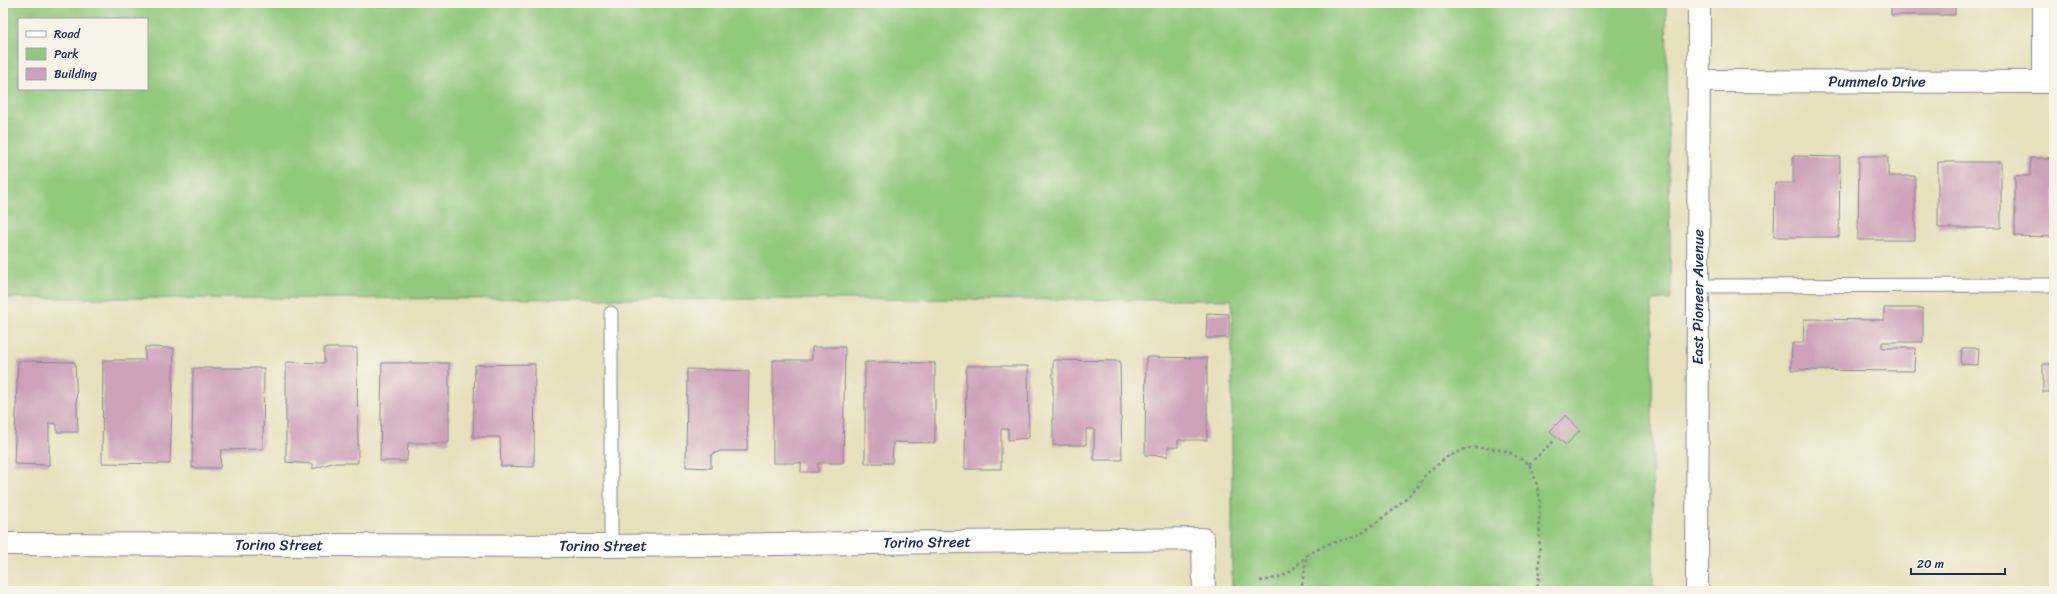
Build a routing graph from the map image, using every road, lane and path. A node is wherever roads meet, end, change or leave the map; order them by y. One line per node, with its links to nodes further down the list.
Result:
1 (1699, 3): 3 (street, East Pioneer Avenue)
2 (2044, 3): 4 (street)
3 (1699, 81): 4 (street, Pummelo Drive); 6 (street, East Pioneer Avenue)
4 (2049, 82)
5 (2054, 285): 6 (lane)
6 (1698, 286): 17 (street, East Pioneer Avenue)
7 (610, 313): 11 (lane)
8 (1555, 440): 9 (path)
9 (1529, 464): 12 (path); 16 (path)
10 (3, 544): 11 (street, Torino Street)
11 (610, 546): 14 (street, Torino Street)
12 (1307, 555): 13 (path); 15 (path)
13 (1260, 581)
14 (1204, 591)
15 (1301, 591)
16 (1536, 591)
17 (1697, 591)

